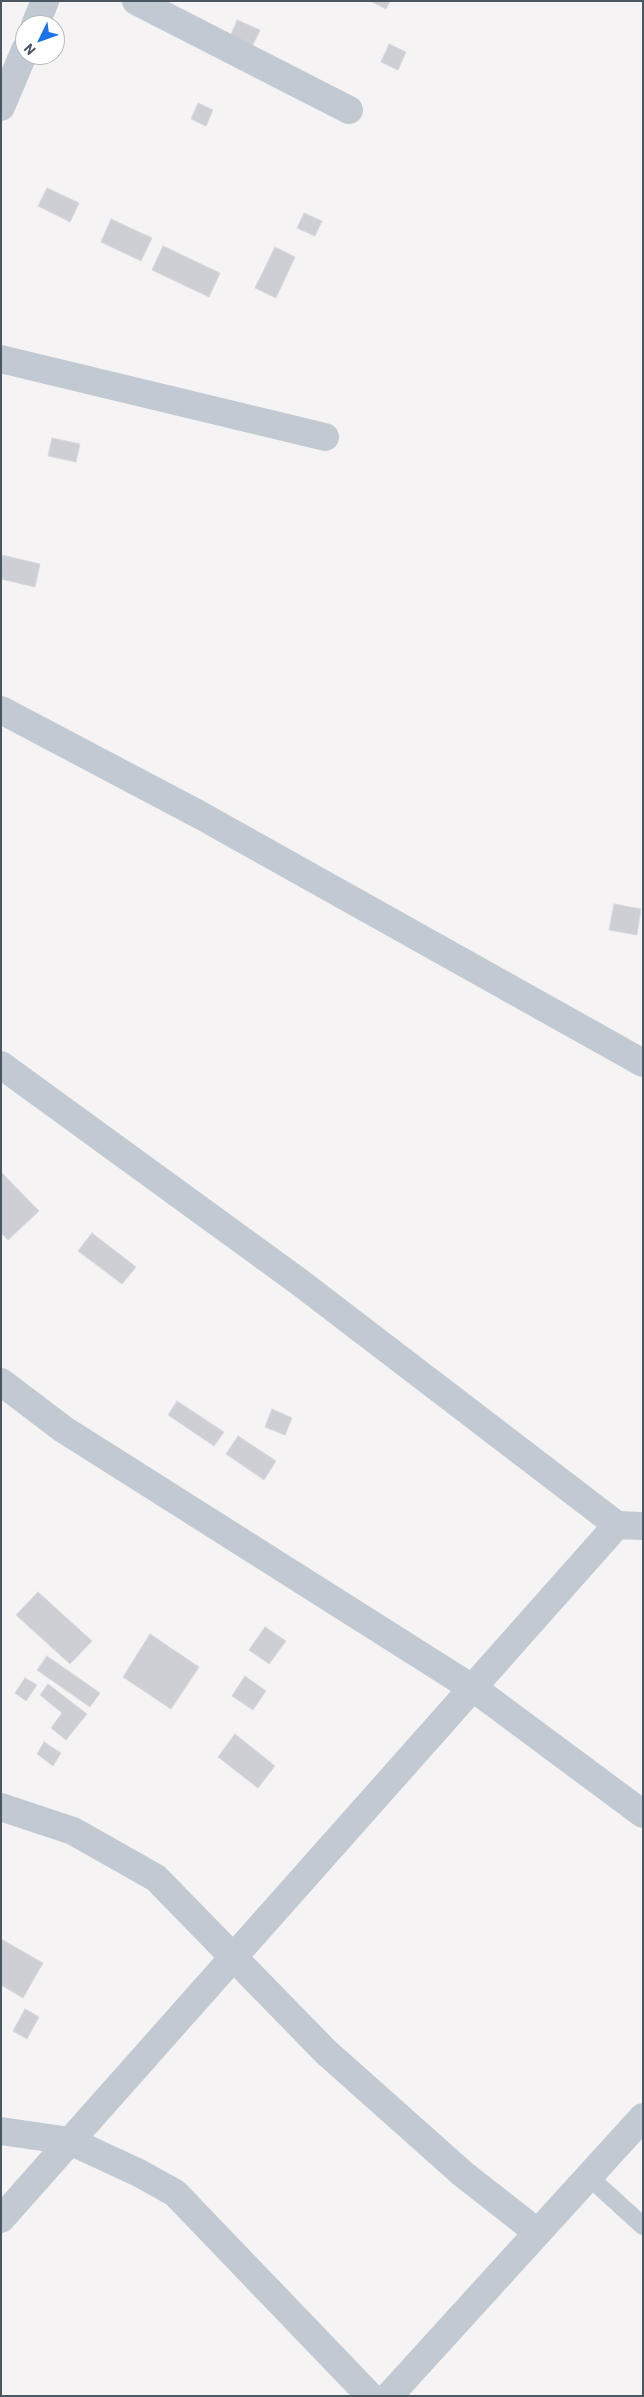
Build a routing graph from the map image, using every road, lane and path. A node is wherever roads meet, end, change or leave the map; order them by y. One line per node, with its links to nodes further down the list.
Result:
1 (45, 1): 3 (street)
2 (136, 1): 6 (street)
3 (39, 15)
4 (19, 65): 5 (street)
5 (1, 107)
6 (348, 110)
7 (1, 359): 8 (street)
8 (325, 438)
9 (1, 710): 10 (street)
10 (643, 1063)
11 (1, 1065): 13 (street)
12 (1, 1382): 14 (street)
13 (630, 1526): 14 (street)
14 (472, 1689): 16 (street); 17 (street)
15 (1, 1807): 17 (street)
16 (643, 1814)
17 (234, 1958): 20 (street); 24 (street)
18 (643, 2117): 21 (street)
19 (1, 2131): 20 (street)
20 (70, 2142): 22 (street); 25 (street)
21 (588, 2176): 23 (lane); 24 (street)
22 (1, 2219)
23 (643, 2226)
24 (538, 2232): 26 (street)
25 (370, 2396)
26 (389, 2396)

